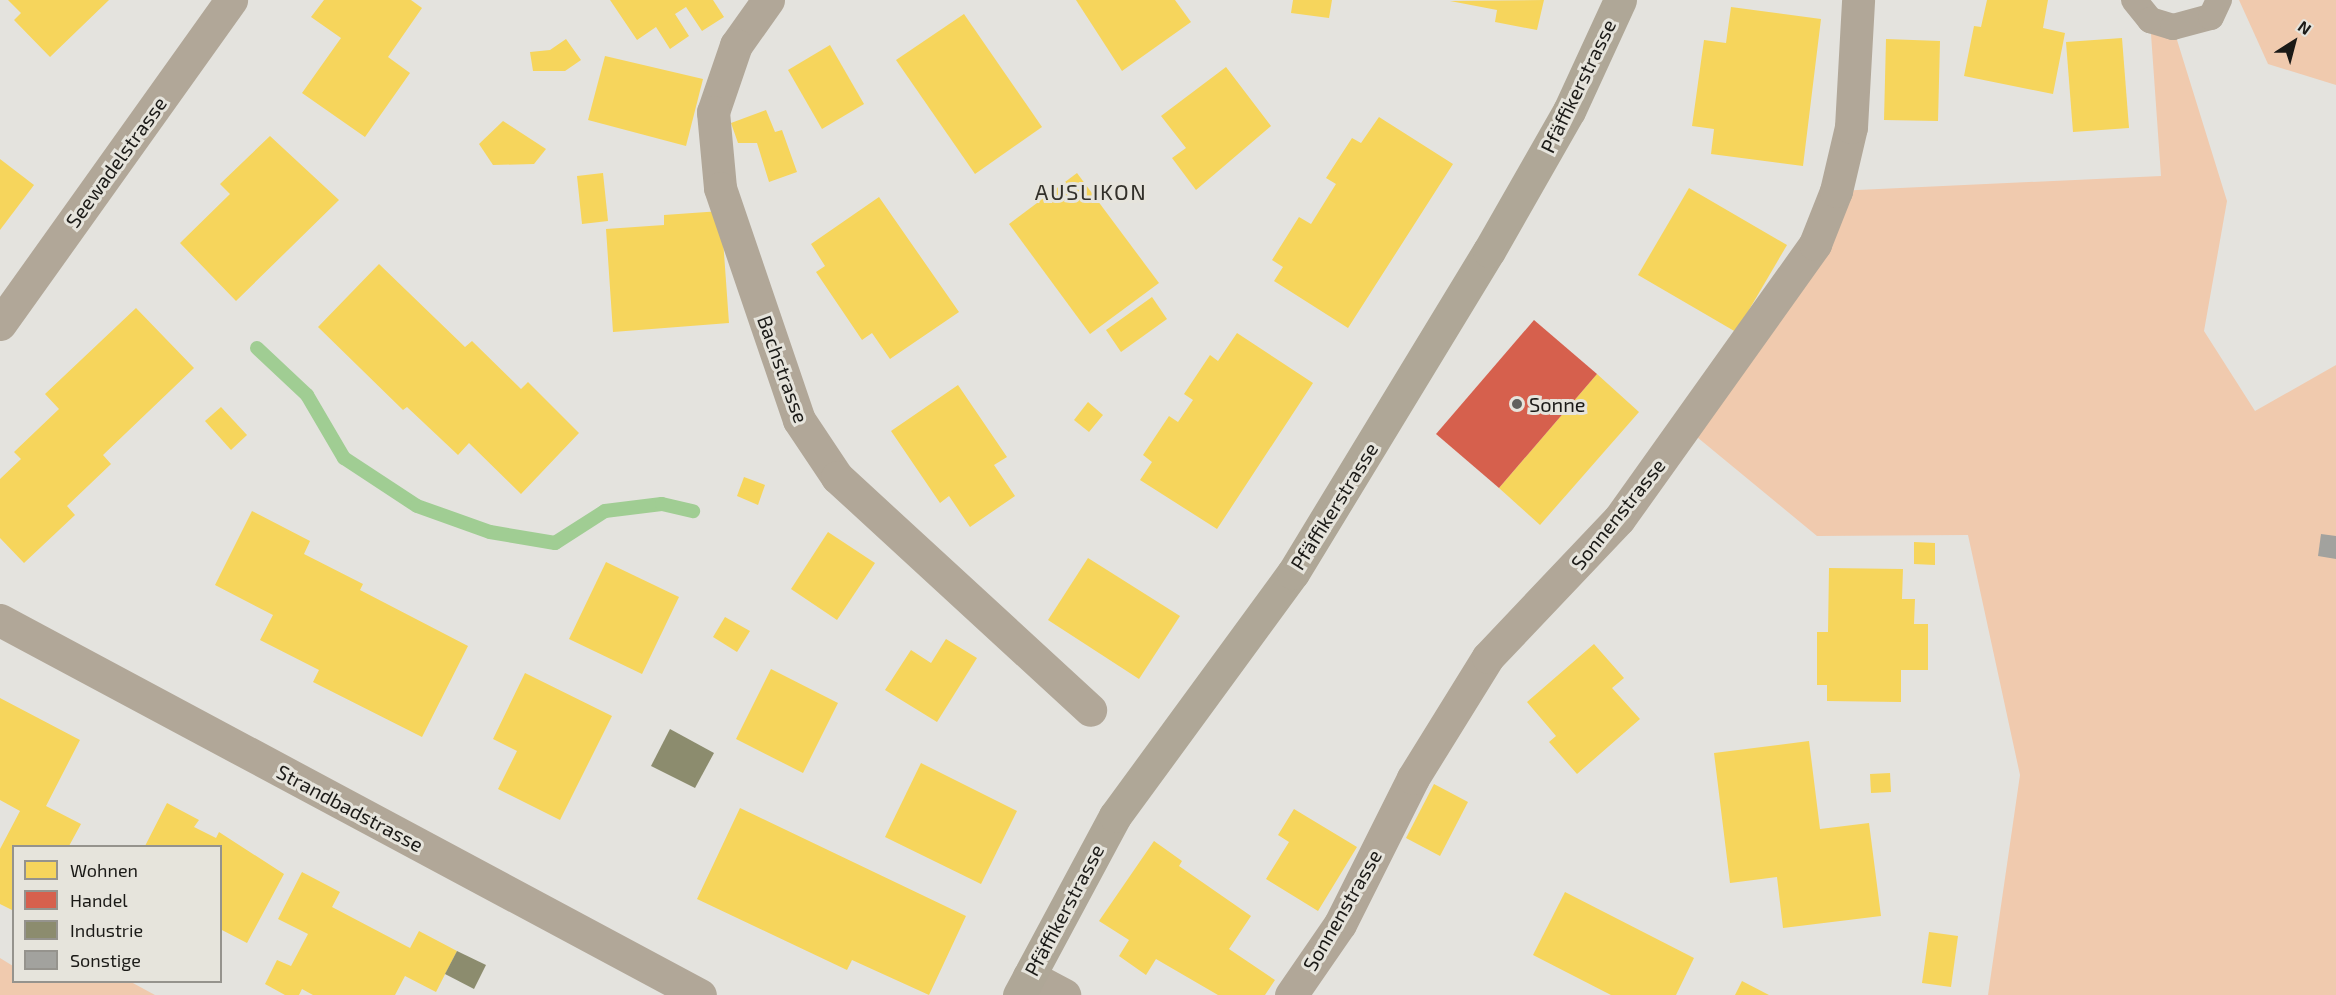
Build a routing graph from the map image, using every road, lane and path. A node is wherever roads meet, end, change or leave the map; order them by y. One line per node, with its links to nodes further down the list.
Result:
1 (231, 0): 7 (street, Seewadelstrasse)
2 (768, 0): 9 (street, Bachstrasse)
3 (1620, 0): 10 (main road, Pfäffikerstrasse)
4 (1858, 0): 13 (street, Sonnenstrasse)
5 (2134, 0): 6 (lane)
6 (2219, 0)
7 (0, 324)
8 (0, 620): 11 (street, Strandbadstrasse)
9 (1090, 710)
10 (1024, 985): 12 (street)
11 (700, 995)
12 (1064, 995)
13 (1291, 995)

